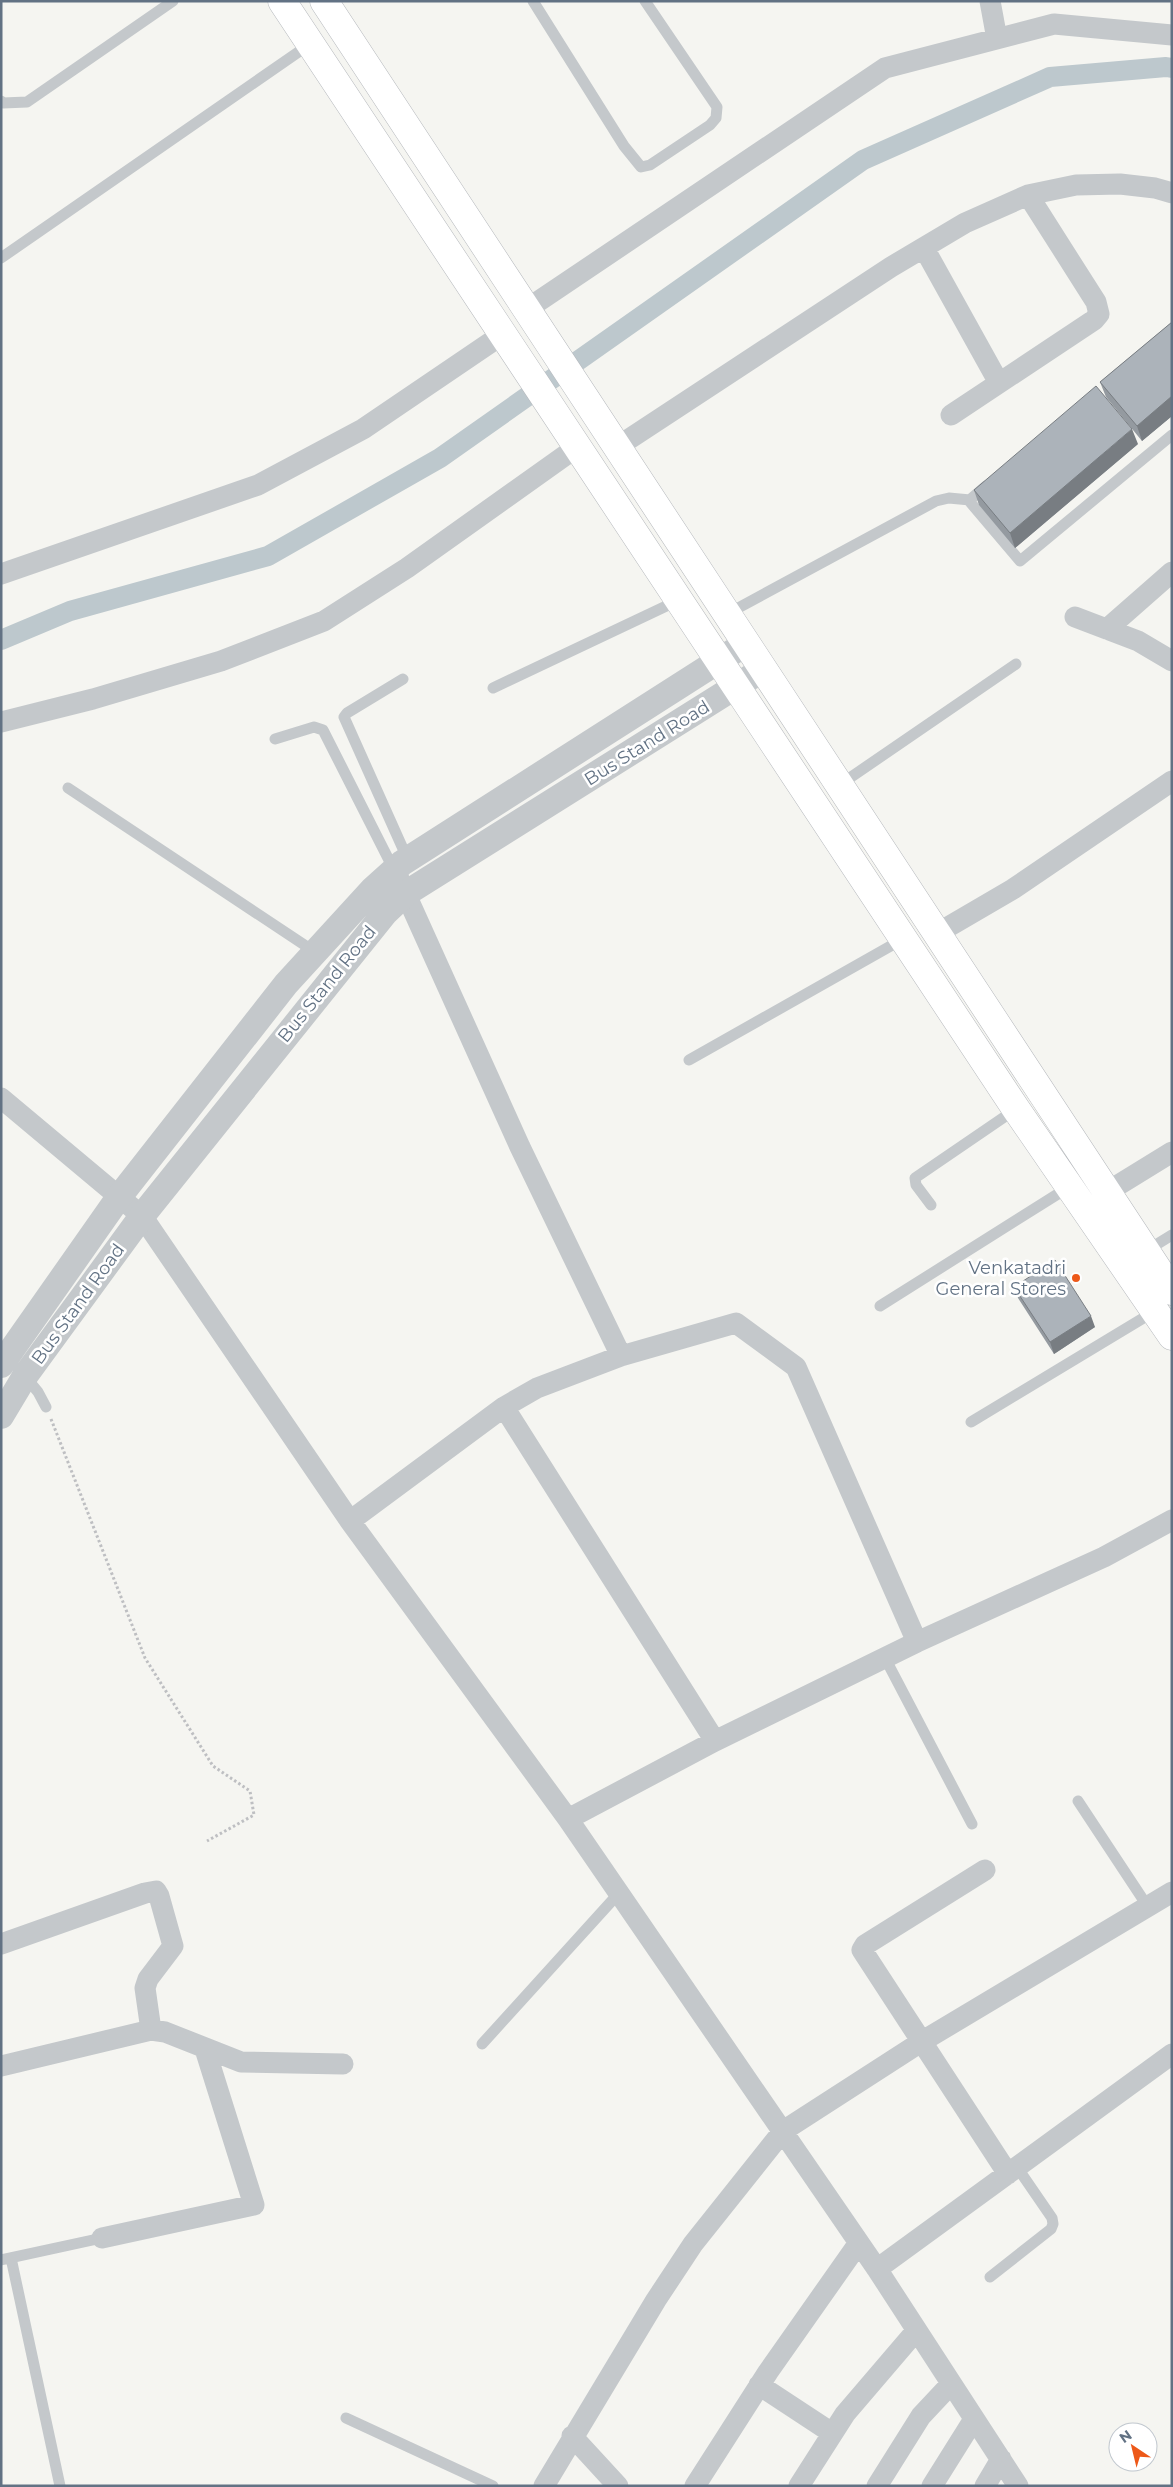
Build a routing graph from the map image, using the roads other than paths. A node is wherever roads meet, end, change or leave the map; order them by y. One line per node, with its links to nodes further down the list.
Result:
1 (173, 1): 11 (lane)
2 (282, 1): 10 (highway)
3 (324, 1): 7 (highway)
4 (533, 1): 5 (lane)
5 (645, 1)
6 (990, 1): 9 (street)
7 (340, 25): 10 (highway); 16 (highway)
8 (1172, 36): 9 (street)
9 (997, 39): 16 (street)
10 (310, 44): 15 (lane); 17 (highway)
11 (1, 101)
12 (1172, 193): 13 (street)
13 (1028, 195): 14 (street); 18 (street)
14 (924, 248): 18 (street); 22 (street)
15 (1, 258)
16 (526, 309): 22 (highway)
17 (508, 341): 21 (highway); 26 (street)
18 (999, 383): 19 (street)
19 (951, 415)
20 (1172, 434): 24 (lane)
21 (570, 436): 27 (highway); 39 (street)
22 (617, 447): 28 (highway)
23 (996, 477): 24 (lane)
24 (970, 500): 28 (lane)
25 (1172, 572): 30 (street)
26 (1, 574)
27 (679, 600): 32 (highway); 38 (lane)
28 (725, 615): 31 (highway)
29 (1075, 617): 30 (street)
30 (1107, 629): 33 (street)
31 (745, 644): 32 (street, Bus Stand Road); 35 (highway)
32 (719, 661): 37 (highway); 44 (street, Bus Stand Road)
33 (1172, 661)
34 (1016, 664): 42 (lane)
35 (762, 670): 37 (street, Bus Stand Road); 42 (highway)
36 (403, 679): 44 (lane)
37 (737, 687): 45 (street, Bus Stand Road); 47 (highway)
38 (493, 688)
39 (1, 722)
40 (275, 739): 44 (lane)
41 (1172, 781): 46 (street)
42 (838, 786): 46 (highway)
43 (68, 788): 48 (lane)
44 (401, 865): 45 (street); 48 (street, Bus Stand Road)
45 (405, 894): 57 (street, Bus Stand Road); 63 (street)
46 (936, 934): 54 (highway)
47 (903, 940): 49 (lane); 51 (highway)
48 (314, 952): 55 (street, Bus Stand Road)
49 (689, 1060)
50 (2, 1101): 55 (street)
51 (1016, 1109): 53 (highway); 56 (lane)
52 (1172, 1152): 54 (street)
53 (1069, 1187): 60 (highway); 61 (lane)
54 (1106, 1192): 59 (highway)
55 (120, 1197): 57 (street); 64 (street, Bus Stand Road)
56 (931, 1205)
57 (142, 1216): 65 (street, Bus Stand Road); 71 (street)
58 (1172, 1235): 59 (lane)
59 (1146, 1251): 60 (highway)
60 (1164, 1301): 62 (highway); 69 (lane)
61 (880, 1306)
62 (1172, 1336)
63 (621, 1356): 67 (street); 72 (street)
64 (3, 1362): 65 (lane)
65 (25, 1376): 66 (lane); 68 (street, Bus Stand Road)
66 (46, 1407)
67 (504, 1407): 71 (street); 74 (street)
68 (1, 1416)
69 (971, 1422)
70 (1172, 1520): 72 (street)
71 (350, 1521): 76 (street)
72 (917, 1642): 73 (street)
73 (885, 1658): 74 (street); 77 (lane)
74 (715, 1741): 76 (street)
75 (1078, 1801): 81 (lane)
76 (568, 1819): 80 (street)
77 (972, 1824)
78 (985, 1870): 84 (street)
79 (1172, 1892): 81 (street)
80 (619, 1893): 85 (lane); 90 (street)
81 (1148, 1907): 84 (street)
82 (1, 1944): 83 (street)
83 (151, 2030): 86 (street); 89 (street)
84 (921, 2042): 90 (street); 91 (street)
85 (482, 2044)
86 (205, 2049): 88 (street); 92 (street)
87 (1172, 2054): 91 (street)
88 (343, 2064)
89 (1, 2066)
90 (783, 2131): 93 (street); 103 (street)
91 (1013, 2170): 95 (street); 96 (lane)
92 (102, 2238): 94 (lane)
93 (858, 2244): 95 (street); 99 (street)
94 (6, 2259): 105 (lane)
95 (877, 2269): 97 (street)
96 (990, 2277)
97 (916, 2331): 98 (street); 102 (street)
98 (951, 2384): 101 (street); 111 (street)
99 (759, 2386): 102 (street); 109 (street)
100 (346, 2418): 106 (lane)
101 (974, 2419): 104 (street); 112 (street)
102 (832, 2433): 110 (street)
103 (572, 2436): 107 (street); 108 (street)
104 (1001, 2459): 113 (street); 114 (street)
105 (60, 2486)
106 (493, 2486)
107 (544, 2486)
108 (618, 2486)
109 (696, 2486)
110 (800, 2486)
111 (877, 2486)
112 (932, 2486)
113 (985, 2486)
114 (1018, 2486)

